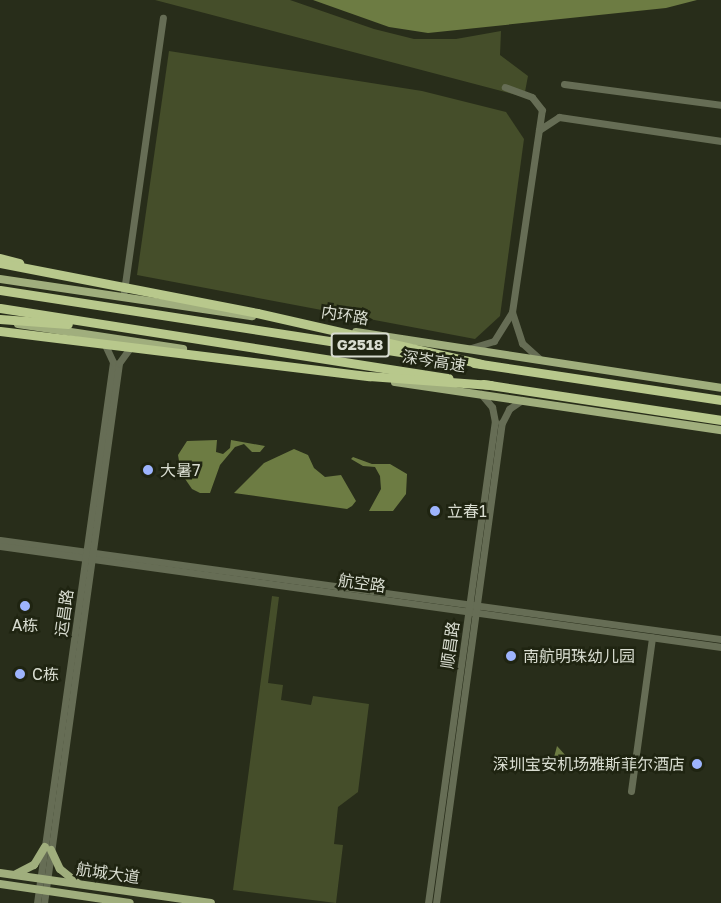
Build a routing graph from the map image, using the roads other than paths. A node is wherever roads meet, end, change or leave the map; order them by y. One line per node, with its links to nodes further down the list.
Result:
1 (163, 18): 12 (street)
2 (564, 84): 4 (street)
3 (505, 87): 5 (street)
4 (721, 105)
5 (539, 130): 6 (street); 14 (street)
6 (721, 141)
7 (0, 258): 9 (highway, bridge)
8 (0, 262): 9 (highway, bridge)
9 (62, 273): 22 (highway, bridge)
10 (0, 279): 12 (main road, 内环路)
11 (0, 290): 22 (highway, 深岑高速 / G2518, bridge)
12 (124, 297): 20 (main road, 内环路)
13 (0, 308): 16 (highway, 深岑高速 / G2518)
14 (512, 312): 20 (street); 21 (street)
15 (0, 320): 16 (highway); 18 (main road)
16 (124, 327): 23 (highway, 深岑高速 / G2518, bridge)
17 (0, 331): 23 (highway, bridge)
18 (92, 335): 19 (main road); 32 (street, 运昌路)
19 (140, 342): 25 (main road); 32 (street, 运昌路)
20 (466, 348): 21 (main road, 内环路)
21 (547, 361): 24 (main road, 内环路)
22 (481, 364): 27 (highway, 深岑高速 / G2518)
23 (491, 385): 28 (highway, 深岑高速 / G2518)
24 (721, 388)
25 (481, 394): 26 (main road); 33 (street, 顺昌路)
26 (522, 400): 29 (main road); 33 (street, 顺昌路)
27 (721, 400)
28 (721, 420)
29 (721, 430)
30 (0, 540): 32 (street, 航空路)
31 (0, 546): 32 (street, 航空路)
32 (89, 555): 33 (street, 航空路); 38 (street, 运昌路)
33 (473, 608): 34 (street, 航空路); 35 (street, 航空路); 47 (street, 顺昌路); 48 (street, 顺昌路)
34 (652, 637): 36 (street, 航空路); 37 (street)
35 (721, 639)
36 (721, 646)
37 (631, 791)
38 (48, 849): 40 (main road); 41 (street, 运昌路); 43 (main road)
39 (0, 873): 40 (main road, 航城大道)
40 (12, 874): 41 (main road, 航城大道)
41 (44, 879): 43 (main road, 航城大道); 44 (street, 运昌路)
42 (0, 884): 44 (main road, 航城大道)
43 (80, 884): 46 (main road, 航城大道)
44 (42, 898): 45 (main road, 航城大道)
45 (130, 903)
46 (211, 903)
47 (428, 903)
48 (436, 903)

